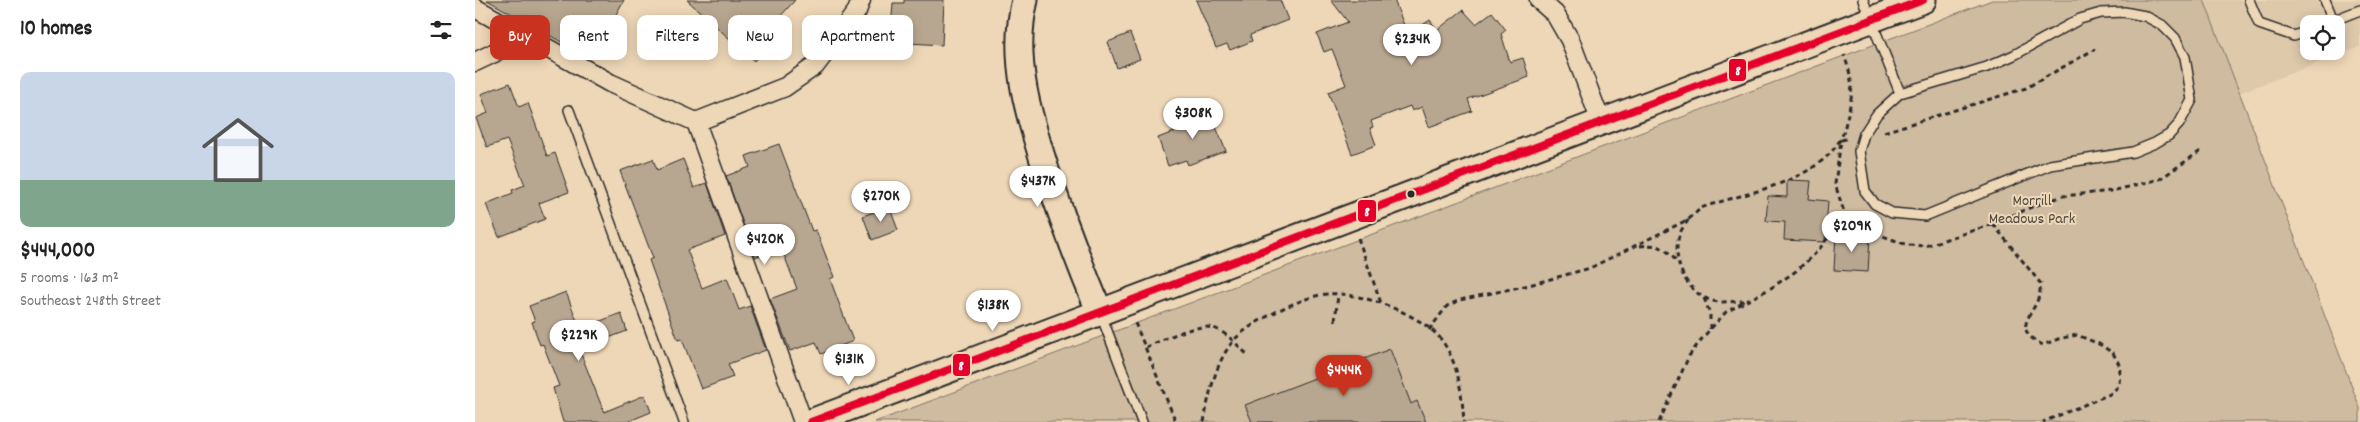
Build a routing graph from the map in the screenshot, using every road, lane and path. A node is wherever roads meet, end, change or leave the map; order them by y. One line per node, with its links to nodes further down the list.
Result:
1 (1025, 0): 35 (street)
2 (1539, 0): 22 (street)
3 (1923, 0): 8 (street)
4 (2249, 0): 13 (lane)
5 (2325, 0): 10 (lane)
6 (854, 4): 21 (street)
7 (475, 8): 12 (street)
8 (1867, 10): 19 (lane); 22 (street)
9 (2360, 10): 11 (lane)
10 (2327, 15)
11 (2345, 16)
12 (490, 17)
13 (2300, 34)
14 (1843, 49): 24 (path)
15 (2095, 49): 23 (path)
16 (550, 50): 21 (street)
17 (490, 55): 18 (street)
18 (475, 62)
19 (1900, 93): 23 (lane); 23 (lane)
20 (569, 110): 43 (lane)
21 (696, 122): 44 (street)
22 (1601, 122): 35 (street)
23 (1863, 138): 24 (path)
24 (1841, 140): 26 (path)
25 (1845, 215): 33 (path)
26 (1689, 220): 29 (path); 30 (path)
27 (1993, 224): 51 (path)
28 (1355, 229): 34 (path)
29 (1637, 246): 30 (path); 38 (path)
30 (1679, 264): 32 (path)
31 (1338, 295): 34 (path); 37 (path); 40 (path)
32 (1703, 298): 33 (path); 39 (path)
33 (1745, 300): 39 (path)
34 (1381, 304): 38 (path)
35 (1100, 313): 45 (street); 46 (lane)
36 (1133, 317): 41 (path)
37 (1335, 321)
38 (1429, 330): 49 (path)
39 (1710, 330): 50 (path)
40 (1233, 342): 41 (path); 42 (path); 48 (path)
41 (1146, 347): 47 (path)
42 (1249, 356)
43 (684, 422)
44 (803, 422)
45 (811, 422)
46 (1142, 422)
47 (1176, 422)
48 (1204, 422)
49 (1464, 422)
50 (1659, 422)
51 (2043, 422)

